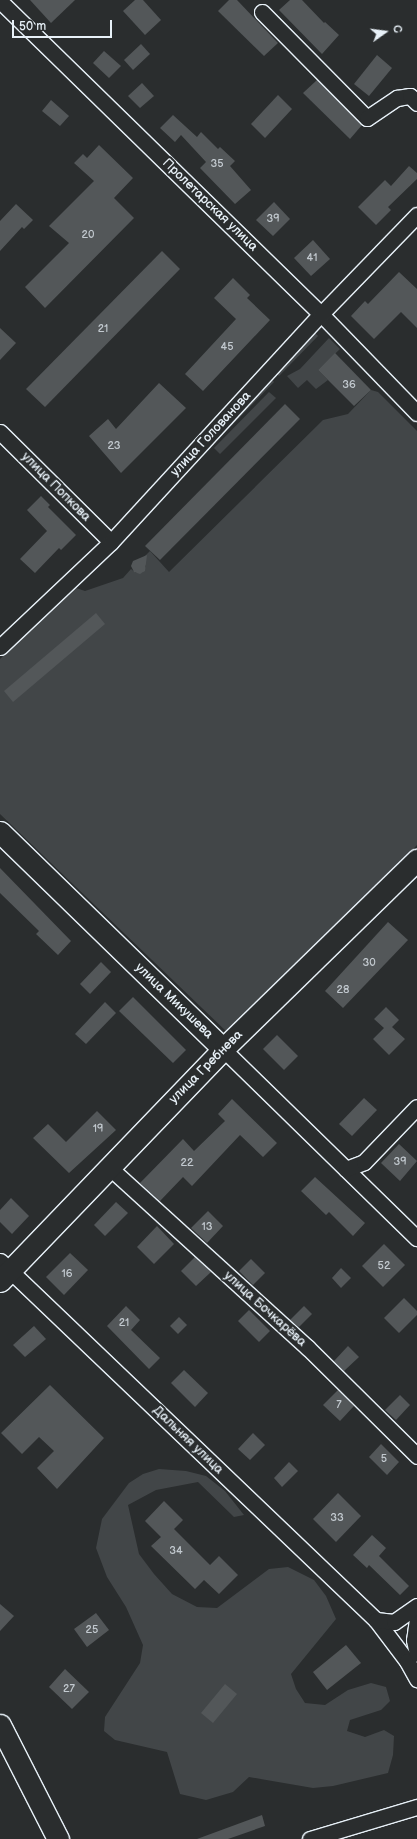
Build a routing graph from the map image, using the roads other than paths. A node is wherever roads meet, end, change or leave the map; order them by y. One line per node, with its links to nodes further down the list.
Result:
1 (1, 1): 5 (street, Пролетарская улица)
2 (262, 12): 3 (street)
3 (417, 103)
4 (417, 215): 5 (street, улица Голованова)
5 (321, 314): 6 (street, Пролетарская улица); 8 (street, улица Голованова)
6 (417, 413)
7 (0, 432): 8 (street, улица Попкова)
8 (111, 542): 9 (street, улица Голованова)
9 (0, 647)
10 (0, 832): 12 (street, улица Микушева)
11 (417, 860): 12 (street, улица Гребнева)
12 (223, 1049): 14 (street, улица Гребнева); 15 (street, улица Микушева)
13 (417, 1107): 15 (street)
14 (109, 1167): 17 (street, улица Гребнева); 18 (street, улица Бочкарёва)
15 (346, 1169): 16 (street, улица Микушева)
16 (417, 1238)
17 (3, 1271): 21 (street, Дальняя улица)
18 (417, 1456)
19 (417, 1606): 21 (street)
20 (417, 1619): 22 (street)
21 (376, 1620): 23 (street, Дальняя улица)
22 (417, 1654)
23 (417, 1679)
24 (0, 1725): 26 (street)
25 (417, 1807): 27 (street)
26 (58, 1839)
27 (310, 1839)

